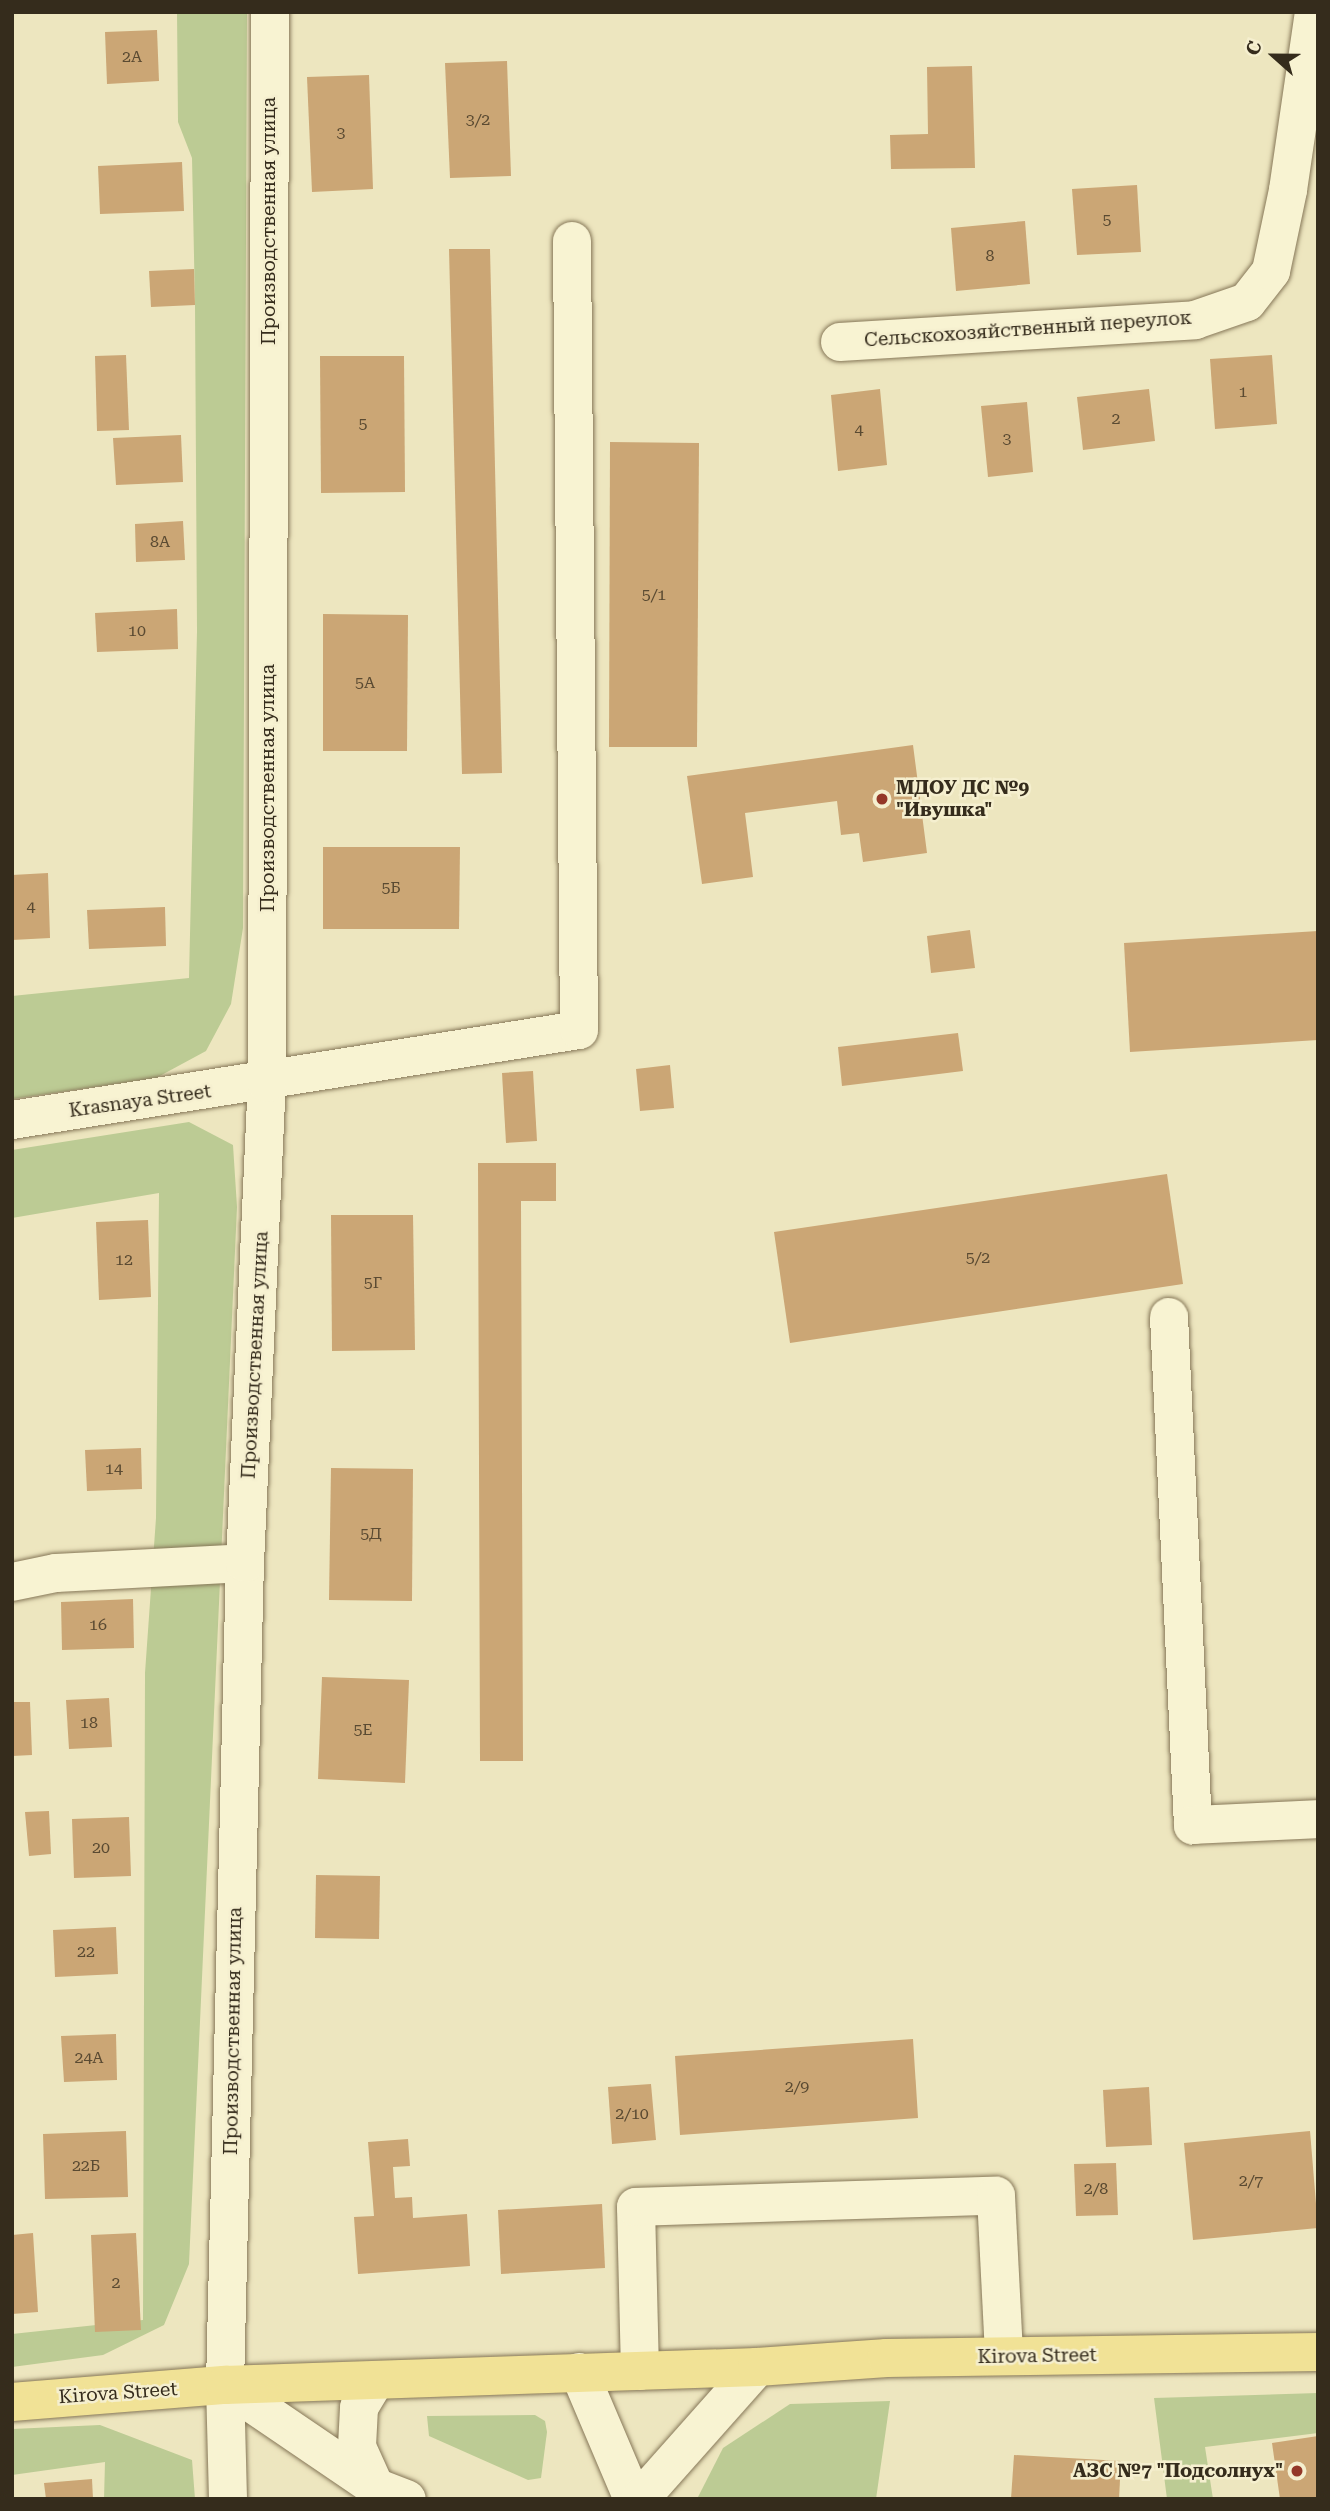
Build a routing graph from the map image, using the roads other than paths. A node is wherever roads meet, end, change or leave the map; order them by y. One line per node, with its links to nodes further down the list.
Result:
1 (270, 12): 5 (street, Производственная улица)
2 (1314, 12): 4 (street, Сельскохозяйственный переулок)
3 (572, 242): 5 (street, Krasnaya Street)
4 (840, 342)
5 (267, 1083): 6 (street, Krasnaya Street); 8 (street, Производственная улица)
6 (12, 1120)
7 (1170, 1317): 10 (street)
8 (245, 1563): 9 (street); 17 (street, Производственная улица)
9 (12, 1582)
10 (1318, 1819)
11 (1318, 2352): 12 (main road, Kirova Street)
12 (1004, 2356): 13 (main road, Kirova Street); 14 (street)
13 (757, 2367): 14 (main road, Kirova Street); 22 (street)
14 (640, 2371): 15 (main road, Kirova Street)
15 (579, 2372): 16 (main road, Kirova Street); 21 (street)
16 (375, 2381): 17 (main road, Kirova Street); 19 (street)
17 (225, 2385): 18 (main road, Kirova Street); 19 (street); 20 (street, Производственная улица)
18 (12, 2402)
19 (391, 2493)
20 (228, 2499)
21 (633, 2499)
22 (640, 2499)

